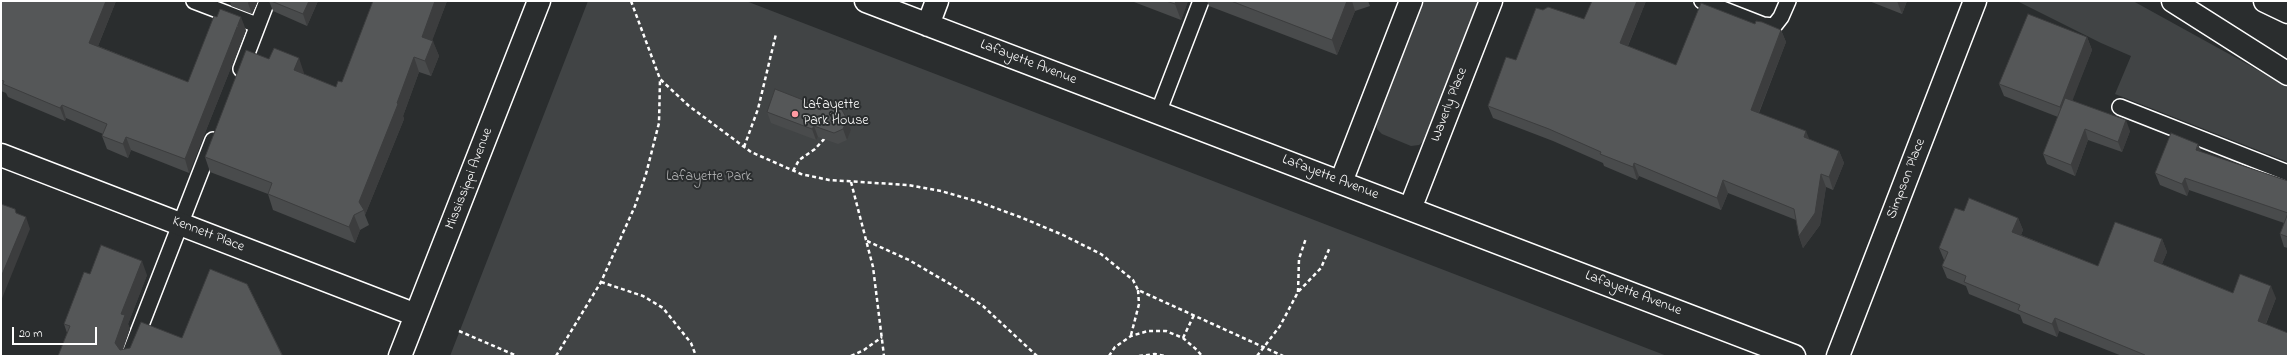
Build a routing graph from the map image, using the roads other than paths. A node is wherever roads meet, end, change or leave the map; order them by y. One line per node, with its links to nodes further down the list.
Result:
1 (194, 1): 16 (lane)
2 (267, 1): 16 (lane)
3 (539, 1): 27 (main road, Mississippi Avenue)
4 (866, 1): 15 (main road, Lafayette Avenue)
5 (936, 1): 15 (main road)
6 (1201, 1): 20 (lane)
7 (1411, 1): 24 (main road)
8 (1491, 1): 25 (main road, Waverly Place)
9 (1702, 1): 10 (lane)
10 (1788, 1)
11 (1976, 1): 31 (main road, Simpson Place)
12 (2173, 1): 17 (main road)
13 (2265, 1): 14 (main road)
14 (2288, 12)
15 (928, 24): 20 (main road, Lafayette Avenue)
16 (258, 25): 18 (lane)
17 (2288, 74)
18 (235, 83)
19 (2120, 107): 23 (lane)
20 (1158, 113): 24 (main road, Lafayette Avenue)
21 (219, 126): 26 (lane)
22 (1, 155): 26 (main road, Kennett Place)
23 (2288, 173)
24 (1341, 182): 25 (main road, Lafayette Avenue)
25 (1410, 209): 30 (main road, Lafayette Avenue)
26 (181, 224): 27 (main road, Kennett Place); 28 (lane)
27 (416, 315): 29 (main road, Mississippi Avenue)
28 (129, 356)
29 (400, 356)
30 (1794, 356)
31 (1838, 356)

